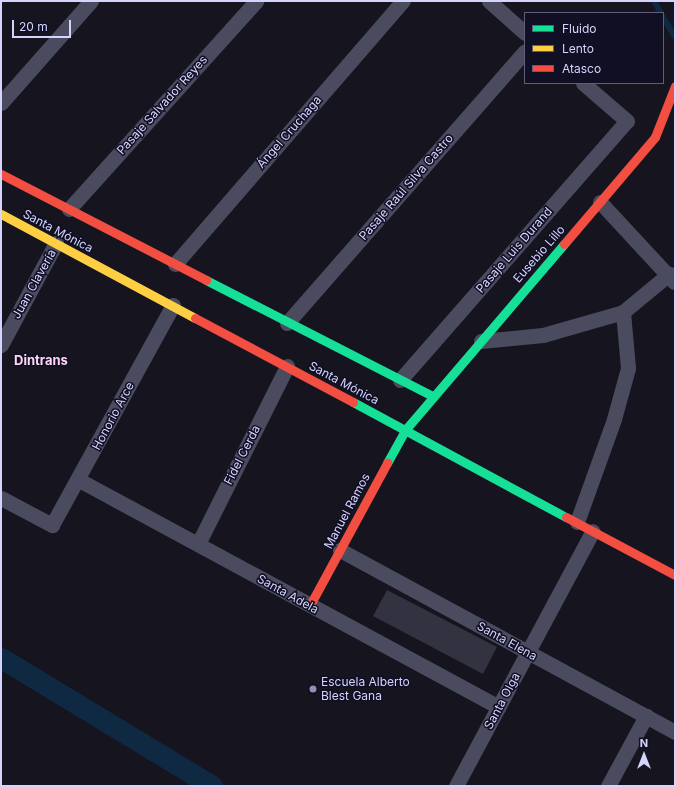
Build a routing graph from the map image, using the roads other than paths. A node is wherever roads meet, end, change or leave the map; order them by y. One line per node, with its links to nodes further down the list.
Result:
1 (91, 1): 9 (street)
2 (256, 1): 12 (street, Pasaje Salvador Reyes)
3 (403, 1): 15 (street, Ángel Cruchaga)
4 (489, 1): 5 (street)
5 (524, 32)
6 (524, 52): 19 (street, Pasaje Raúl Silva Castro)
7 (584, 84): 23 (street, Pasaje Luis Durand)
8 (675, 86): 11 (street, Eusebio Lillo)
9 (1, 103)
10 (1, 174): 12 (street, Santa Mónica)
11 (600, 202): 16 (street); 20 (street, Eusebio Lillo)
12 (69, 209): 15 (street, Santa Mónica)
13 (1, 214): 14 (street, Santa Mónica)
14 (56, 243): 17 (street, Santa Mónica); 21 (street, Juan Clavería)
15 (175, 264): 19 (street, Santa Mónica)
16 (672, 279): 18 (street)
17 (173, 305): 22 (street, Santa Mónica); 26 (street, Honorio Arce)
18 (623, 312): 20 (street); 28 (street)
19 (288, 322): 23 (street, Santa Mónica)
20 (481, 341): 24 (street, Eusebio Lillo)
21 (1, 345)
22 (287, 366): 25 (street, Santa Mónica); 30 (street, Fidel Cerda)
23 (400, 380): 24 (street, Santa Mónica)
24 (433, 396): 25 (street, Eusebio Lillo)
25 (406, 429): 28 (street, Santa Mónica); 31 (street, Manuel Ramos)
26 (79, 480): 27 (street, Honorio Arce); 30 (street, Santa Adela)
27 (1, 498)
28 (577, 522): 29 (street, Santa Mónica)
29 (593, 531): 32 (street, Santa Mónica); 34 (street, Santa Olga)
30 (198, 544): 33 (street, Santa Adela)
31 (340, 550): 33 (street, Manuel Ramos); 34 (street, Santa Elena)
32 (675, 575)
33 (310, 606): 35 (street, Santa Adela)
34 (528, 652): 35 (street, Santa Olga); 36 (street, Santa Elena)
35 (498, 707): 38 (street, Santa Olga)
36 (646, 716): 37 (street, Santa Elena); 39 (street)
37 (675, 732)
38 (456, 786)
39 (608, 786)

